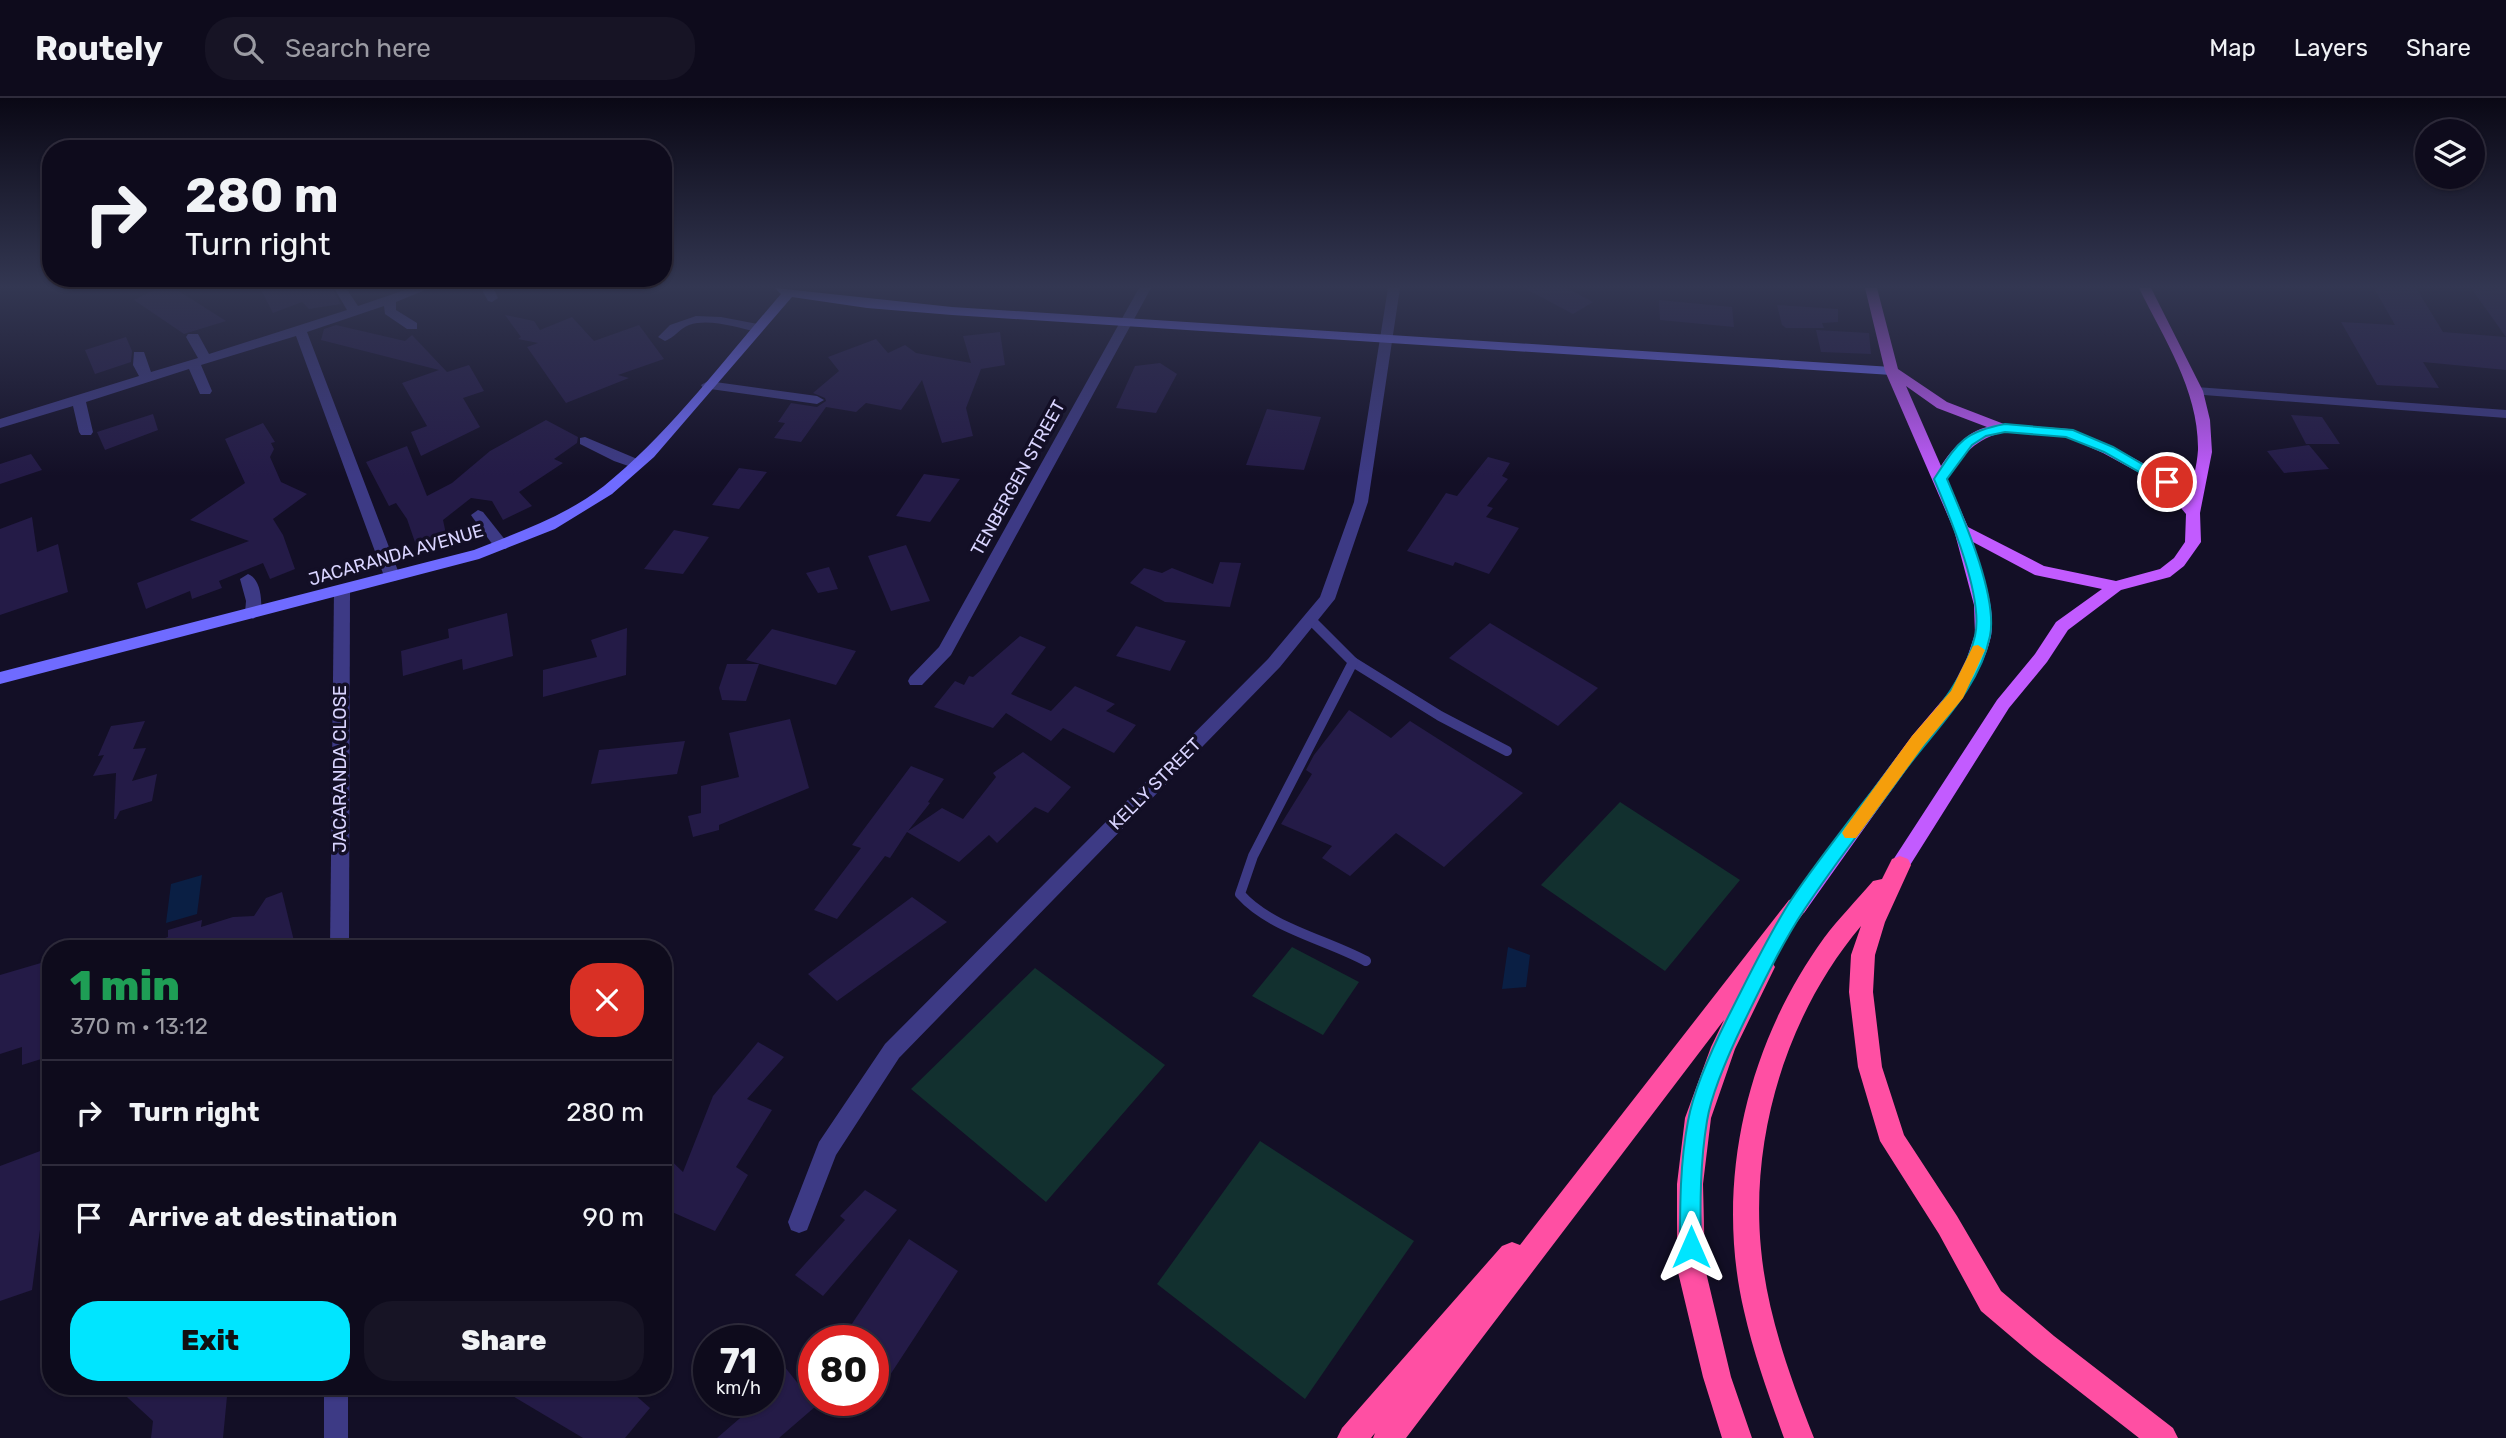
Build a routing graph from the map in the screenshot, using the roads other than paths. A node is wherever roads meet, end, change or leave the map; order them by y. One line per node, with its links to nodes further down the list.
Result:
1 (197, 351): 11 (street)
2 (236, 351): 11 (street)
3 (308, 351): 30 (street)
4 (739, 351): 14 (street, JACARANDA AVENUE)
5 (1110, 351): 38 (street, TENBERGEN STREET)
6 (1383, 351): 35 (street, KELLY STREET)
7 (1557, 351): 12 (street)
8 (1887, 351): 12 (main road)
9 (2176, 351): 16 (main road)
10 (139, 355): 13 (street)
11 (200, 362): 13 (street); 15 (street)
12 (1892, 371): 21 (main road); 25 (main road)
13 (147, 379): 17 (street)
14 (708, 386): 18 (street); 24 (street, JACARANDA AVENUE)
15 (205, 391)
16 (2196, 391): 19 (street); 26 (main road)
17 (79, 400): 20 (street); 22 (street)
18 (817, 400)
19 (2506, 414)
20 (0, 424)
21 (2005, 428): 25 (main road); 26 (main road)
22 (86, 432)
23 (585, 440): 24 (street)
24 (637, 464): 29 (street, JACARANDA AVENUE)
25 (1941, 479): 28 (main road)
26 (2193, 513): 32 (main road)
27 (478, 515): 29 (street)
28 (1962, 530): 32 (main road); 41 (main road)
29 (501, 545): 30 (street, JACARANDA AVENUE)
30 (392, 576): 33 (street, JACARANDA AVENUE)
31 (248, 579): 34 (street)
32 (2116, 586): 40 (main road)
33 (342, 590): 34 (street, JACARANDA AVENUE); 42 (street, JACARANDA CLOSE)
34 (253, 613): 37 (street, JACARANDA AVENUE)
35 (1310, 619): 36 (lane); 45 (street, KELLY STREET)
36 (1353, 662): 39 (lane); 43 (lane)
37 (0, 678)
38 (916, 681)
39 (1507, 751)
40 (1900, 865): 51 (highway); 52 (highway)
41 (1797, 906): 44 (highway); 50 (highway)
42 (339, 940)
43 (1366, 961)
44 (1643, 1106): 48 (highway); 49 (highway)
45 (799, 1222)
46 (336, 1395): 47 (street)
47 (336, 1438)
48 (1352, 1438)
49 (1388, 1438)
50 (1737, 1438)
51 (1799, 1438)
52 (2163, 1438)

